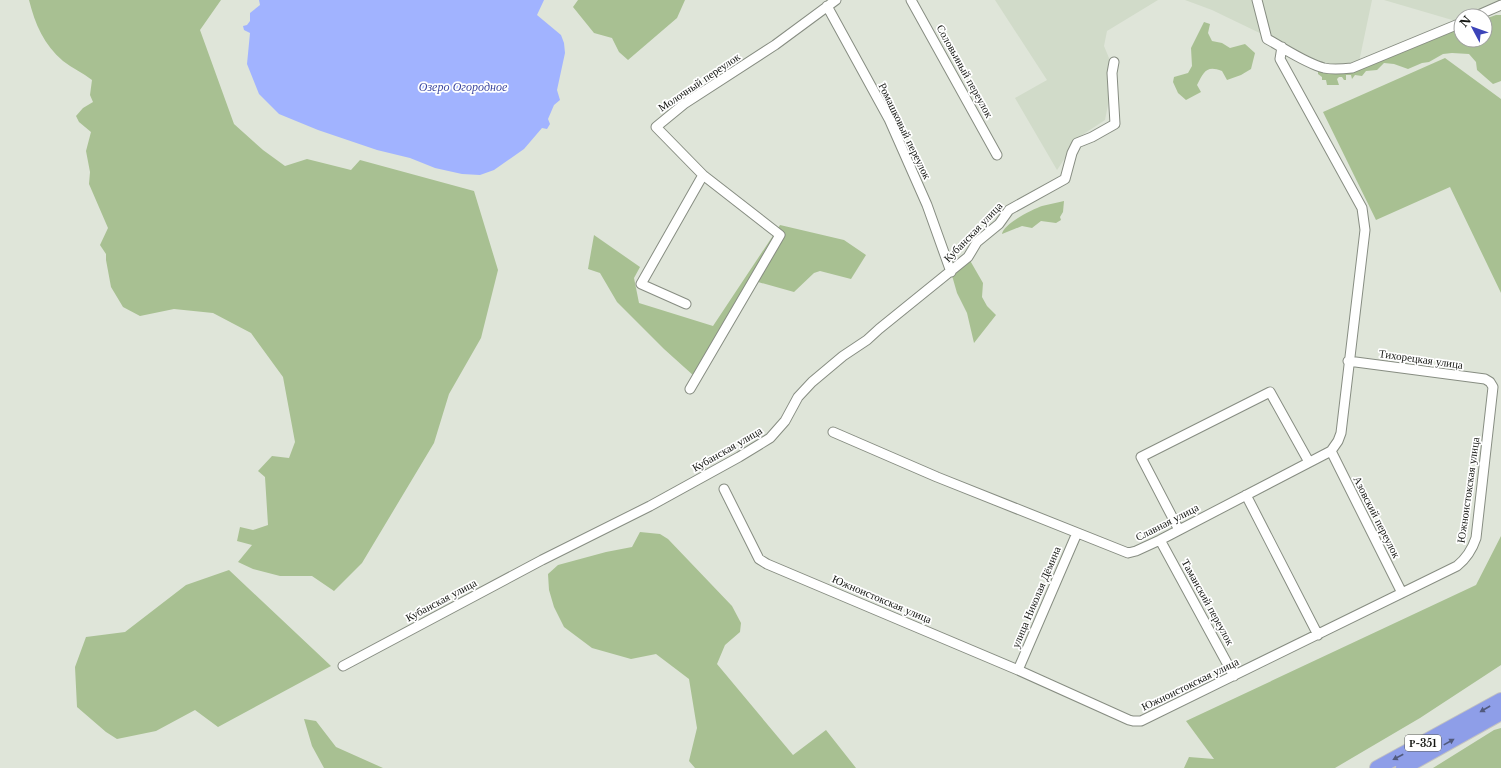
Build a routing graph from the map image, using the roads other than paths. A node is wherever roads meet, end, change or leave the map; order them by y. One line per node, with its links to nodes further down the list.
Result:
1 (836, 0): 4 (street, Молочный переулок)
2 (912, 0): 8 (street, Соловьиный переулок)
3 (1257, 0): 6 (street)
4 (827, 6): 9 (street, Молочный переулок); 10 (street, Ромашковый переулок)
5 (1453, 26): 6 (street)
6 (1282, 46): 12 (street)
7 (1114, 62): 10 (street, Кубанская улица)
8 (997, 155)
9 (703, 175): 11 (street); 14 (street)
10 (951, 272): 25 (street, Кубанская улица)
11 (686, 304)
12 (1348, 361): 13 (street, Тихорецкая улица); 16 (street)
13 (1490, 382): 23 (street, Южноистокская улица)
14 (690, 389)
15 (833, 432): 21 (street, Славная улица)
16 (1331, 451): 17 (street, Славная улица); 23 (street, Азовский переулок)
17 (1309, 462): 19 (street, Славная улица); 20 (street)
18 (724, 489): 26 (street, Южноистокская улица)
19 (1246, 495): 20 (street, Славная улица); 24 (street)
20 (1179, 530): 22 (street, Славная улица)
21 (1077, 533): 22 (street, Славная улица); 26 (street, улица Николая Дёмина)
22 (1160, 540): 27 (street, Таманский переулок)
23 (1402, 593): 24 (street, Южноистокская улица)
24 (1318, 634): 27 (street, Южноистокская улица)
25 (343, 666)
26 (1018, 670): 27 (street, Южноистокская улица)
27 (1234, 676)
28 (1501, 700): 30 (highway, Р-351, one-way to 30)
29 (1501, 713): 31 (highway, Р-351, one-way to 29)
30 (1377, 768)
31 (1403, 768)

